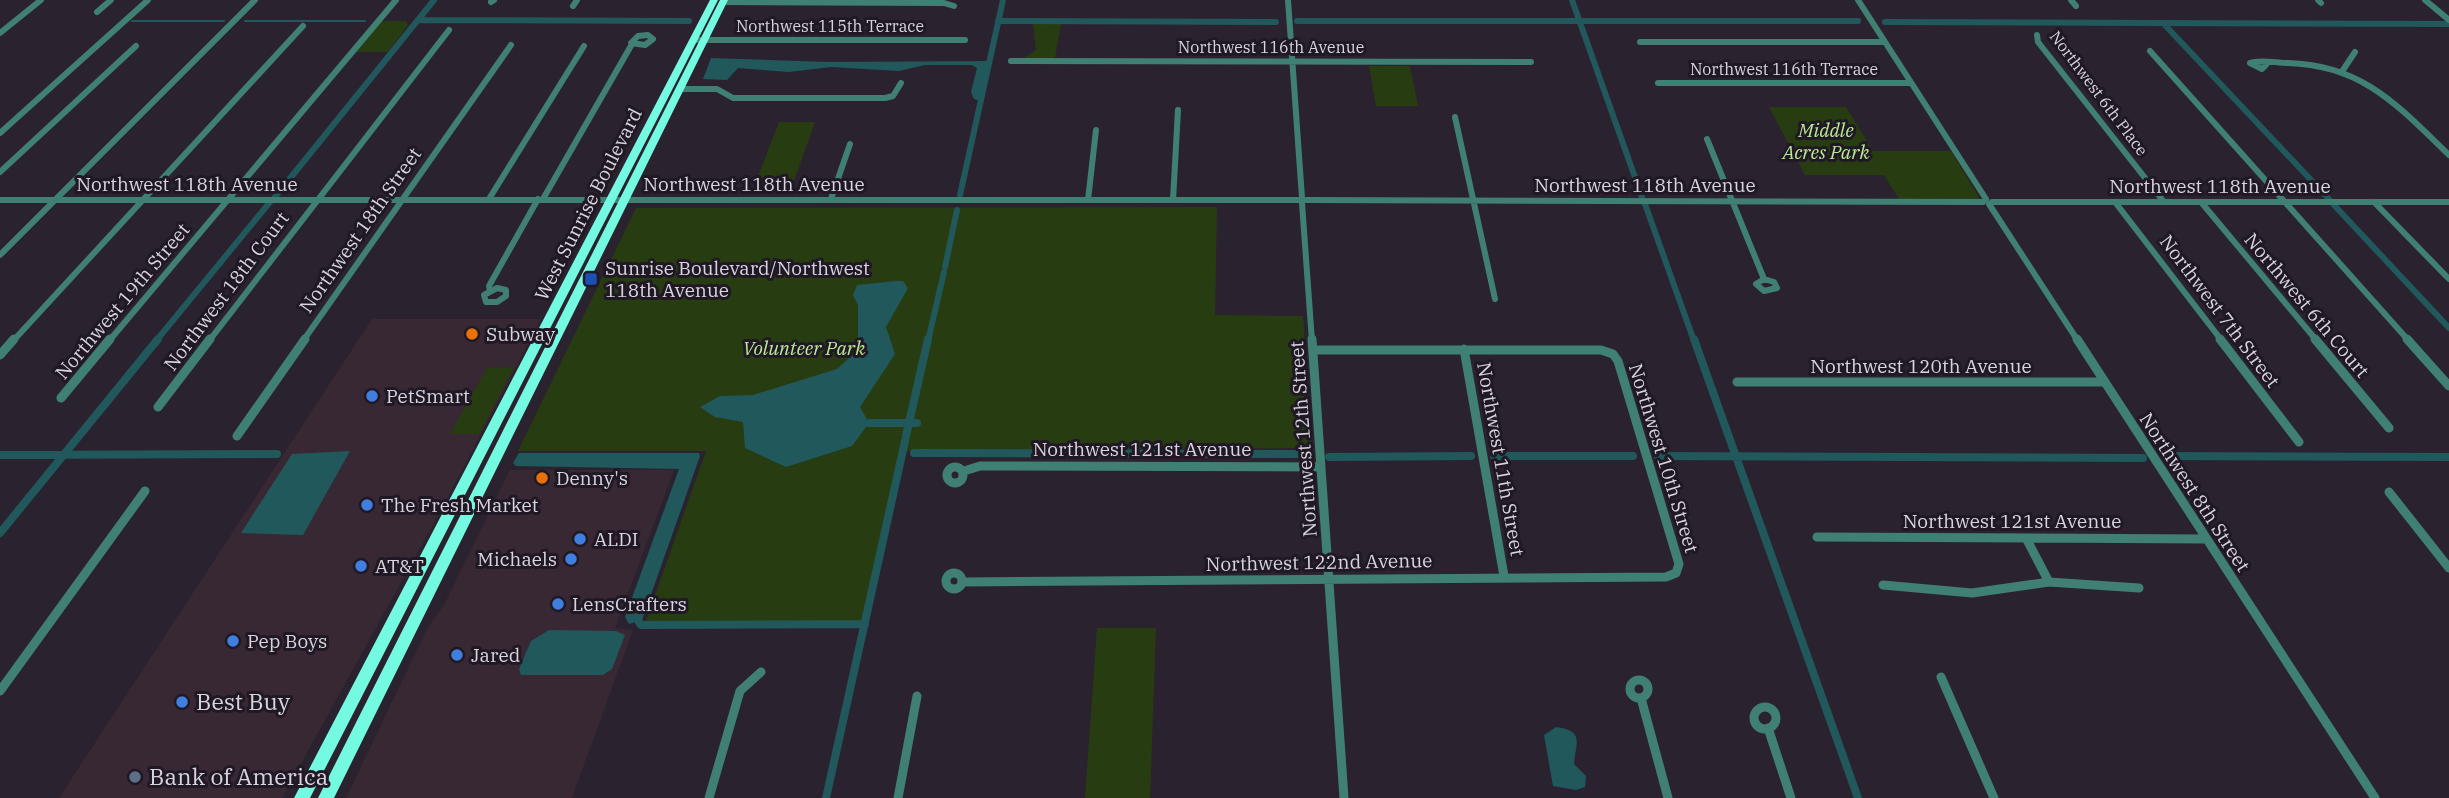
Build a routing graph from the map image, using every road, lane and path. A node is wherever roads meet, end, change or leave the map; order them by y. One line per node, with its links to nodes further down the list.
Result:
1 (41, 0): 17 (street)
2 (111, 0): 13 (street)
3 (148, 0): 41 (street)
4 (255, 0): 54 (street)
5 (396, 0): 55 (street, Northwest 19th Street)
6 (1288, 0): 30 (street, Northwest 12th Street)
7 (1857, 0): 22 (street, Northwest 8th Street)
8 (2071, 0): 12 (street)
9 (2425, 0): 14 (street)
10 (721, 1): 11 (street); 19 (highway, West Sunrise Boulevard)
11 (954, 6)
12 (2076, 6)
13 (97, 12)
14 (2449, 20)
15 (303, 26): 46 (street)
16 (449, 30): 47 (street, Northwest 18th Court)
17 (0, 33)
18 (2037, 35): 64 (street, Northwest 6th Place)
19 (699, 40): 20 (street, Northwest 115th Terrace); 37 (highway, West Sunrise Boulevard); 50 (highway, West Sunrise Boulevard)
20 (965, 40)
21 (1640, 42): 22 (street)
22 (1884, 42): 36 (street, Northwest 8th Street)
23 (632, 44): 56 (street)
24 (511, 45): 48 (street, Northwest 18th Street)
25 (136, 46): 45 (street)
26 (584, 47): 49 (street)
27 (2150, 51): 66 (street)
28 (2356, 52): 33 (street)
29 (1011, 61): 30 (street, Northwest 116th Avenue)
30 (1293, 61): 31 (street, Northwest 116th Avenue); 59 (street, Northwest 12th Street)
31 (1531, 62)
32 (2266, 65): 33 (street)
33 (2343, 70): 44 (street)
34 (901, 83): 37 (street)
35 (1658, 83): 36 (street, Northwest 116th Terrace)
36 (1910, 83): 62 (street, Northwest 8th Street)
37 (681, 87): 51 (highway, West Sunrise Boulevard)
38 (1178, 110): 58 (street)
39 (1455, 117): 60 (street)
40 (1096, 130): 57 (street)
41 (0, 133)
42 (1707, 139): 61 (street)
43 (850, 144): 52 (street)
44 (2449, 155)
45 (0, 172)
46 (143, 199): 54 (street, Northwest 118th Avenue); 55 (street, Northwest 118th Avenue); 76 (street)
47 (317, 199): 48 (street, Northwest 118th Avenue); 55 (street, Northwest 118th Avenue); 81 (street, Northwest 18th Court)
48 (402, 199): 49 (street, Northwest 118th Avenue); 83 (street, Northwest 18th Street)
49 (489, 199): 56 (street, Northwest 118th Avenue)
50 (612, 199): 51 (street, Northwest 118th Avenue); 56 (street, Northwest 118th Avenue); 106 (highway, West Sunrise Boulevard)
51 (626, 199): 52 (street, Northwest 118th Avenue); 107 (highway, West Sunrise Boulevard)
52 (831, 199): 57 (street, Northwest 118th Avenue)
53 (0, 200): 54 (street, Northwest 118th Avenue)
54 (55, 200): 69 (street)
55 (228, 200): 80 (street, Northwest 19th Street)
56 (540, 200): 72 (street)
57 (1088, 200): 58 (street, Northwest 118th Avenue)
58 (1173, 200): 59 (street, Northwest 118th Avenue)
59 (1302, 200): 60 (street, Northwest 118th Avenue); 75 (street, Northwest 12th Street)
60 (1474, 201): 61 (street, Northwest 118th Avenue); 73 (street)
61 (1732, 201): 62 (street, Northwest 118th Avenue); 70 (street)
62 (1987, 202): 63 (street, Northwest 118th Avenue); 78 (street, Northwest 8th Street)
63 (2115, 202): 64 (street, Northwest 118th Avenue); 84 (street, Northwest 7th Street)
64 (2164, 202): 65 (street, Northwest 118th Avenue)
65 (2201, 202): 66 (street, Northwest 118th Avenue); 82 (street, Northwest 6th Court)
66 (2285, 202): 67 (street, Northwest 118th Avenue); 79 (street)
67 (2374, 202): 68 (street, Northwest 118th Avenue); 71 (street)
68 (2449, 202)
69 (0, 255)
70 (1764, 279)
71 (2449, 279)
72 (490, 290)
73 (1495, 299)
74 (1464, 349): 75 (street); 93 (street, Northwest 10th Street); 94 (street, Northwest 11th Street)
75 (1313, 350): 85 (street, Northwest 12th Street)
76 (0, 355)
77 (1737, 382): 78 (street, Northwest 120th Avenue)
78 (2104, 382): 90 (street, Northwest 8th Street)
79 (2449, 386)
80 (61, 398)
81 (158, 407)
82 (2389, 428)
83 (237, 436)
84 (2299, 442)
85 (1321, 467): 86 (street, Northwest 121st Avenue); 95 (street, Northwest 12th Street)
86 (964, 471)
87 (145, 491): 102 (street)
88 (2389, 492): 92 (street)
89 (1817, 537): 91 (street, Northwest 121st Avenue)
90 (2207, 539): 91 (street, Northwest 121st Avenue); 114 (street, Northwest 8th Street)
91 (2027, 540): 97 (street)
92 (2449, 568)
93 (1676, 573): 94 (street, Northwest 122nd Avenue)
94 (1504, 576): 95 (street, Northwest 122nd Avenue)
95 (1329, 580): 96 (street, Northwest 122nd Avenue); 110 (street, Northwest 12th Street)
96 (962, 582)
97 (2049, 582): 98 (street); 99 (street)
98 (1883, 585)
99 (2138, 588)
100 (761, 672): 108 (street)
101 (1941, 677): 113 (street)
102 (0, 691)
103 (917, 696): 109 (street)
104 (1641, 698): 111 (street)
105 (1768, 728): 112 (street)
106 (302, 798)
107 (326, 798)
108 (709, 798)
109 (898, 798)
110 (1344, 798)
111 (1668, 798)
112 (1791, 798)
113 (1994, 798)
114 (2375, 798)

